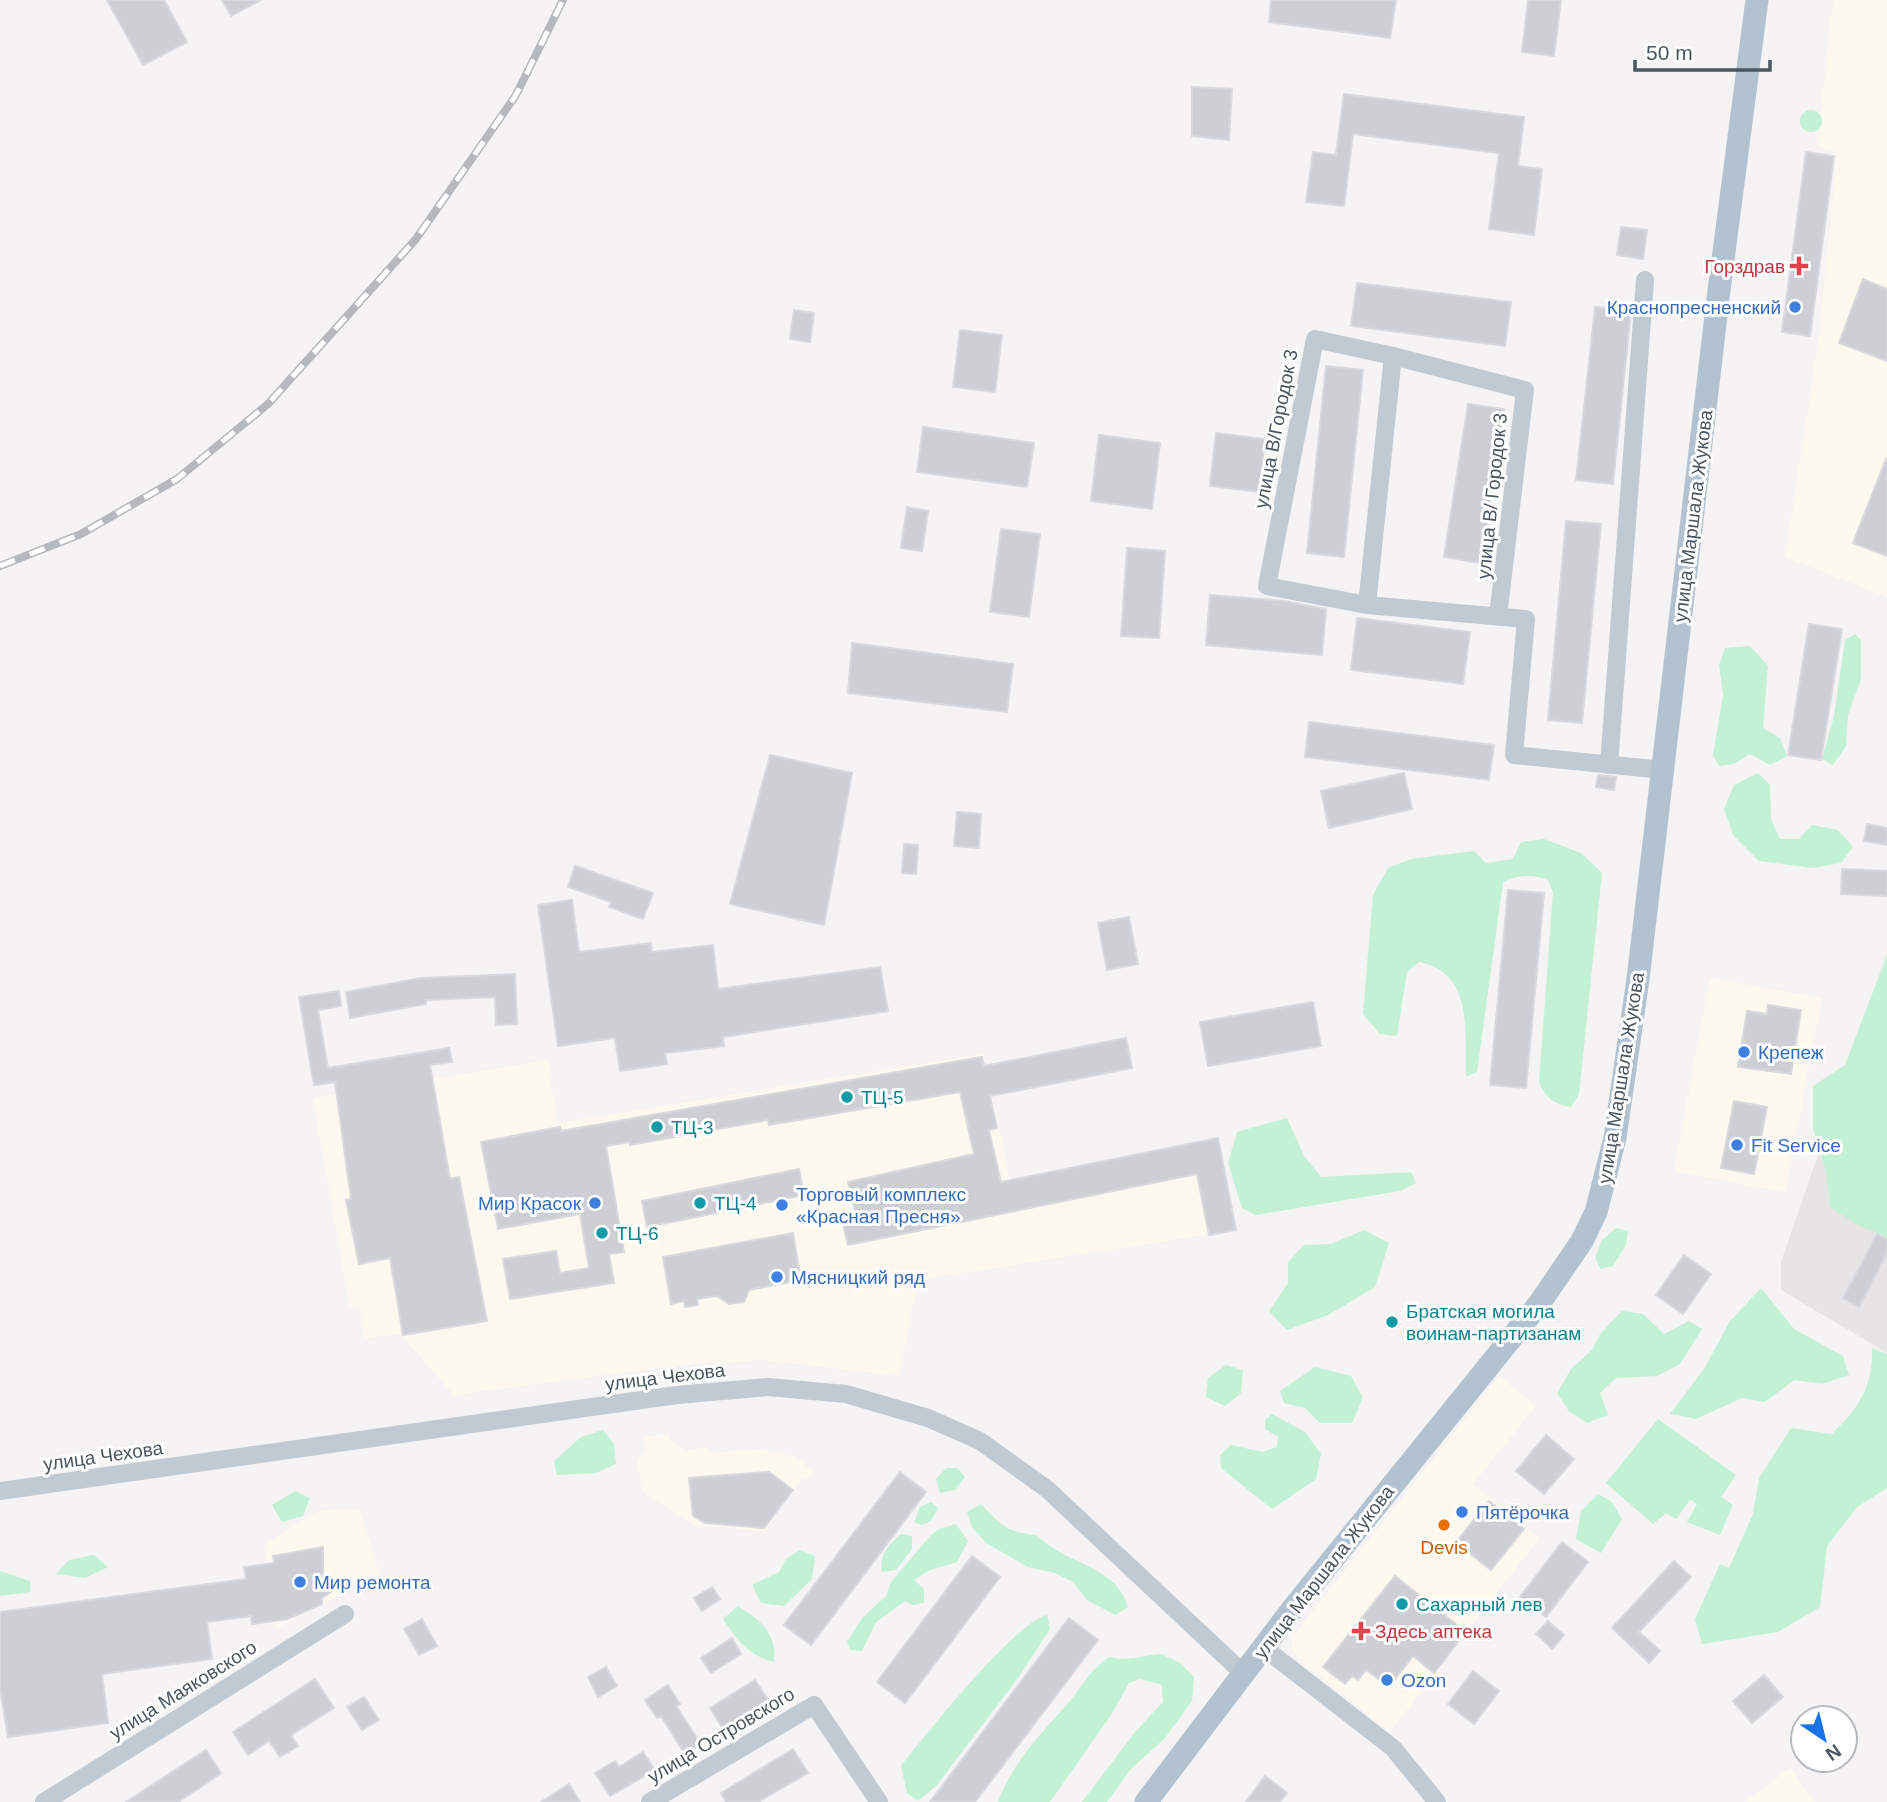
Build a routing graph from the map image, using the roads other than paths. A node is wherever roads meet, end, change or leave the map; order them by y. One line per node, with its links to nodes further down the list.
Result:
1 (1757, 0): 7 (main road, улица Маршала Жукова)
2 (1645, 280): 6 (street)
3 (1393, 356): 4 (street); 4 (street, улица В/Городок 3); 5 (street, улица В/ Городок 3)
4 (1367, 605): 5 (street, улица В/Городок 3)
5 (1498, 616): 6 (street, улица В/Городок 3)
6 (1609, 765): 7 (street, улица В/Городок 3)
7 (1663, 770): 10 (main road, улица Маршала Жукова)
8 (0, 1491): 11 (street, улица Чехова)
9 (345, 1614): 12 (street, улица Маяковского)
10 (1264, 1648): 11 (main road, улица Маршала Жукова); 16 (street)
11 (1244, 1674): 15 (main road, улица Маршала Жукова)
12 (44, 1802)
13 (650, 1802): 14 (street, улица Островского)
14 (879, 1802)
15 (1146, 1802)
16 (1437, 1802)

